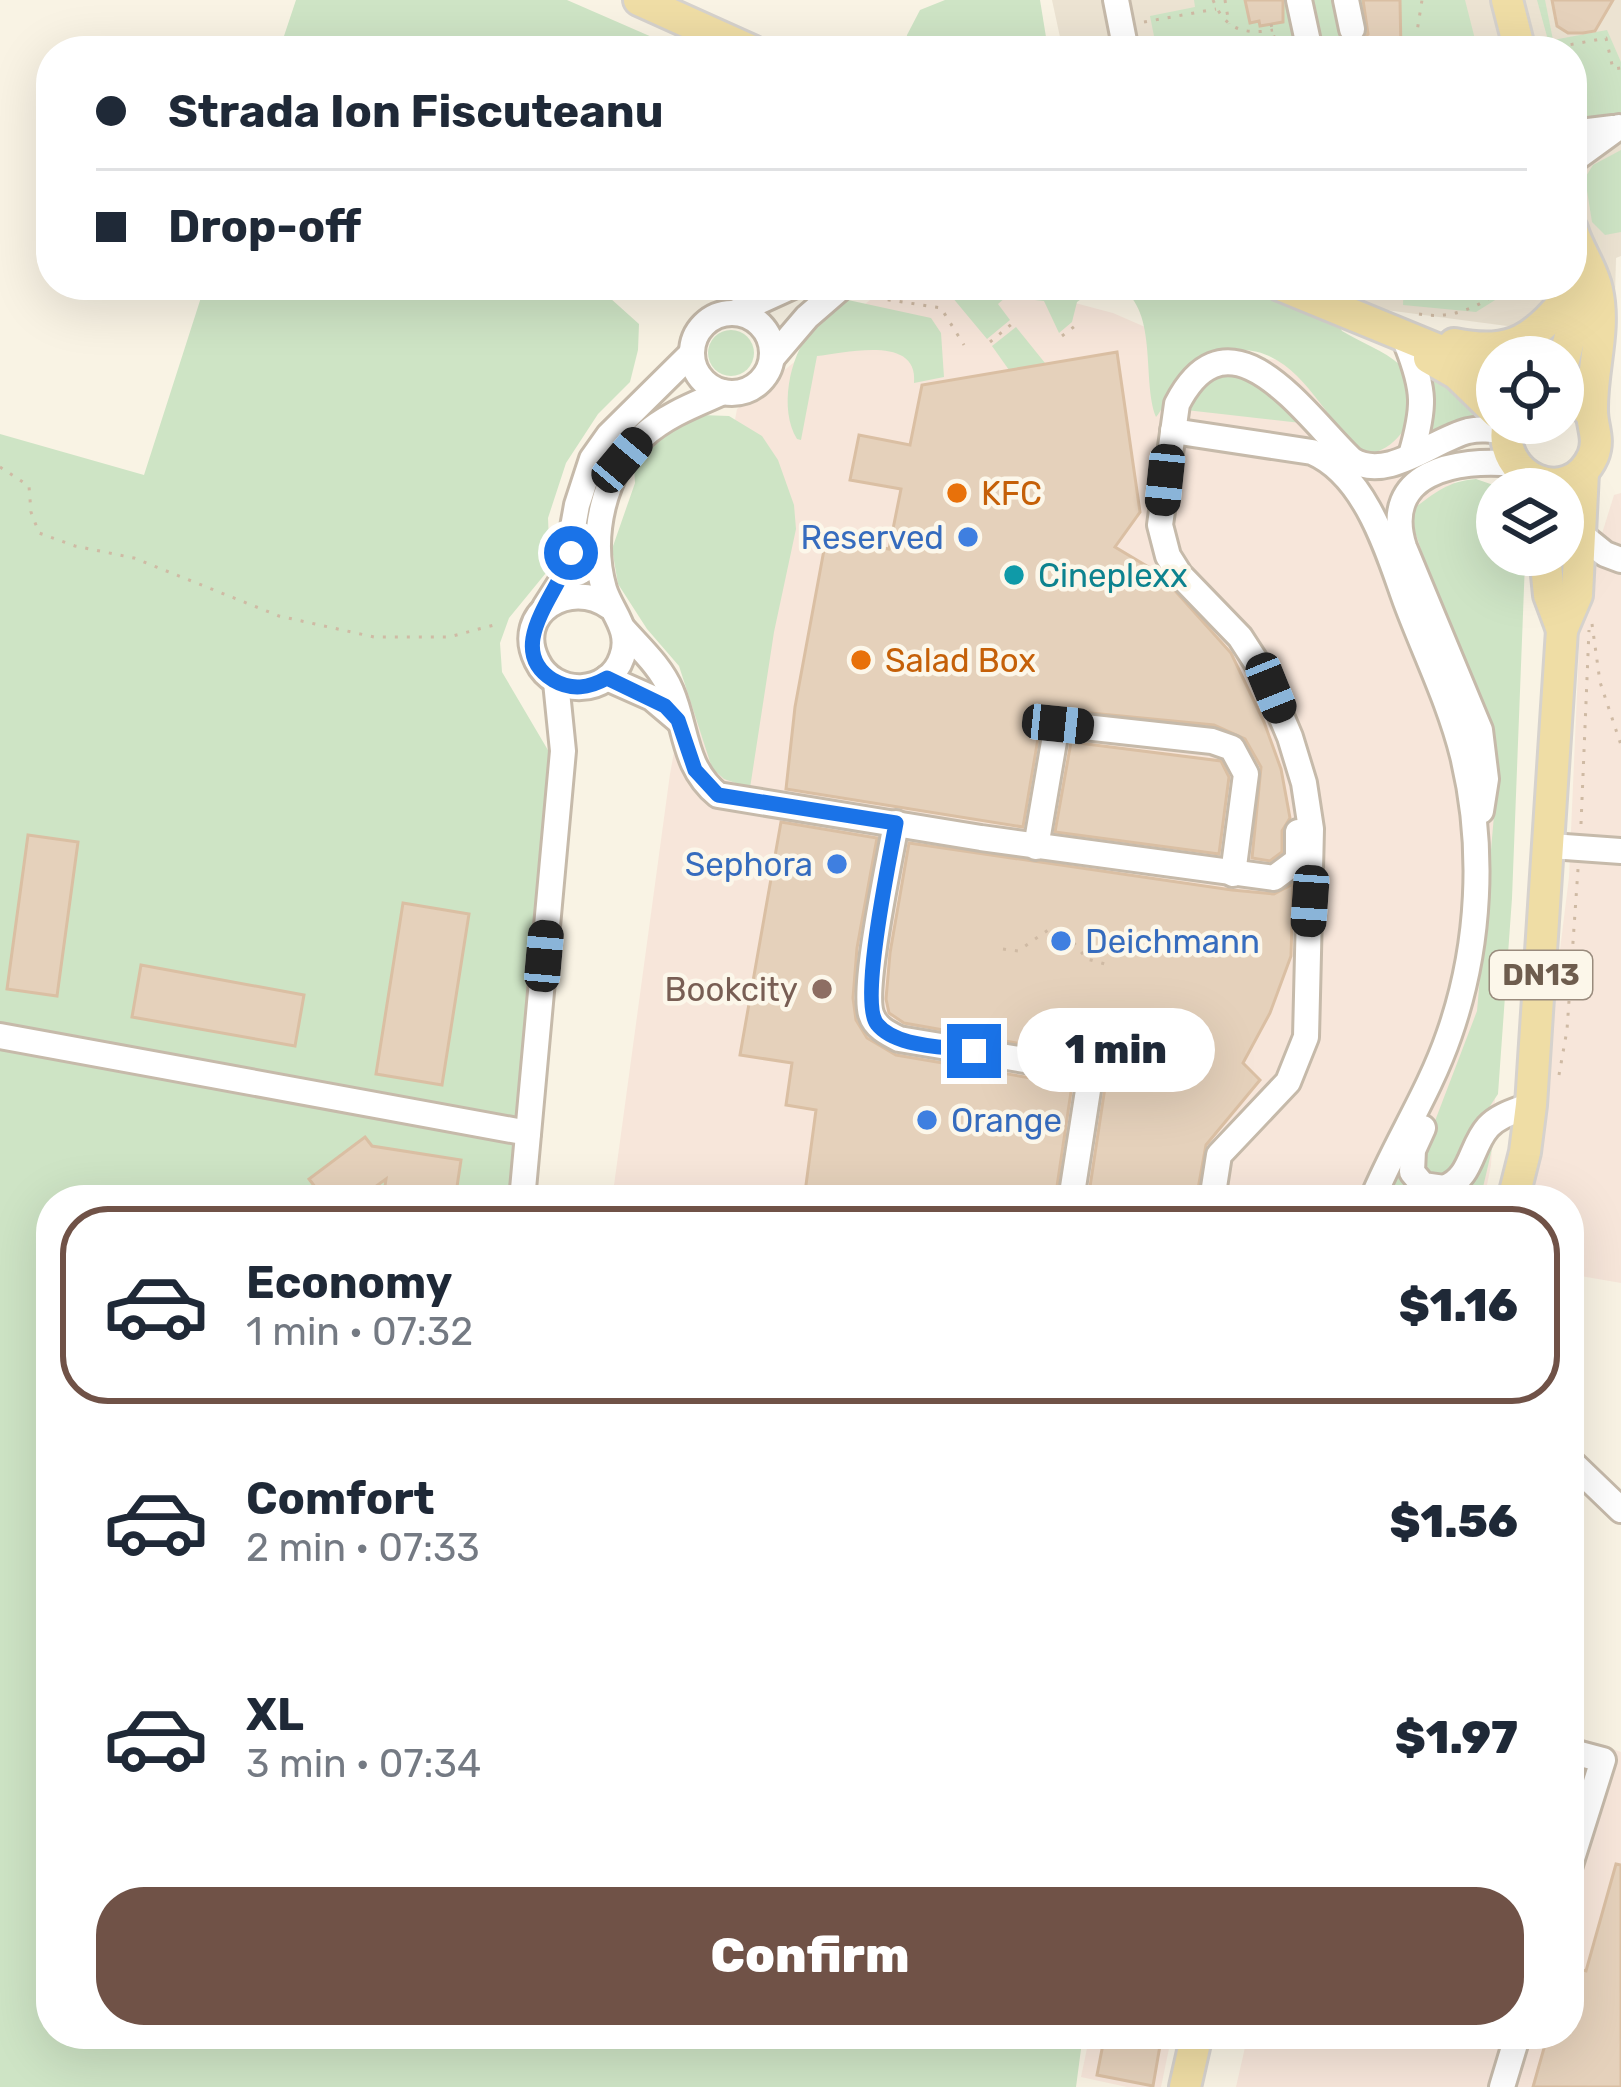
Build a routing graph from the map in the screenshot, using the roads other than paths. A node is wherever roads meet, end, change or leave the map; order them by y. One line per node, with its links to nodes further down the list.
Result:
1 (638, 0): 7 (main road)
2 (1116, 0): 8 (street)
3 (1299, 0): 9 (street)
4 (1346, 0): 6 (street)
5 (1507, 0): 10 (main road)
6 (1352, 29)
7 (718, 36)
8 (1123, 36)
9 (1307, 36)
10 (1516, 36)
11 (1620, 127): 12 (street); 13 (street)
12 (1587, 131)
13 (1587, 150)
14 (1587, 265): 29 (main road, DN13)
15 (762, 300): 20 (street)
16 (833, 300): 24 (street)
17 (1323, 300): 21 (main road)
18 (1565, 300): 21 (main road)
19 (1572, 300): 22 (main road, DN13)
20 (734, 313): 23 (street); 24 (street)
21 (1371, 317): 25 (main road); 27 (main road); 32 (street)
22 (1570, 336)
23 (692, 353): 26 (street); 40 (street)
24 (772, 358): 26 (street)
25 (1476, 364)
26 (723, 392): 39 (street)
27 (1476, 393)
28 (1584, 405): 29 (main road)
29 (1592, 414): 34 (main road, DN13)
30 (1476, 429): 32 (street)
31 (1172, 431): 32 (street); 43 (street); 49 (street)
32 (1411, 455)
33 (1494, 468): 49 (street)
34 (1584, 470)
35 (1584, 537): 36 (street)
36 (1621, 560)
37 (1548, 576): 41 (main road, DN13)
38 (1577, 576): 41 (main road, DN13)
39 (610, 607): 40 (street); 42 (street)
40 (544, 610): 45 (street)
41 (1581, 626): 52 (main road, DN13)
42 (624, 630): 44 (street); 47 (street)
43 (1240, 648): 54 (street); 61 (street)
44 (607, 678): 46 (street); 47 (street)
45 (556, 682): 46 (street); 48 (street)
46 (583, 688): 48 (street)
47 (678, 720): 50 (street)
48 (562, 751): 58 (street)
49 (1478, 796): 55 (street)
50 (896, 823): 51 (street); 60 (street)
51 (1036, 847): 54 (street); 54 (street)
52 (1565, 847): 53 (street); 57 (main road, DN13)
53 (1621, 851)
54 (1234, 874)
55 (1465, 986): 62 (street); 63 (street)
56 (0, 1036): 58 (street)
57 (1531, 1105): 64 (street); 65 (main road, DN13)
58 (528, 1133): 59 (street)
59 (523, 1185)
60 (1073, 1185)
61 (1214, 1185)
62 (1380, 1185)
63 (1423, 1185)
64 (1451, 1185)
65 (1517, 1185)
66 (1584, 1474): 67 (street)
67 (1621, 1510)
68 (1584, 1755): 69 (street)
69 (1584, 1819)
70 (1194, 2049): 72 (main road)
71 (1513, 2049): 73 (street)
72 (1185, 2087)
73 (1502, 2087)

